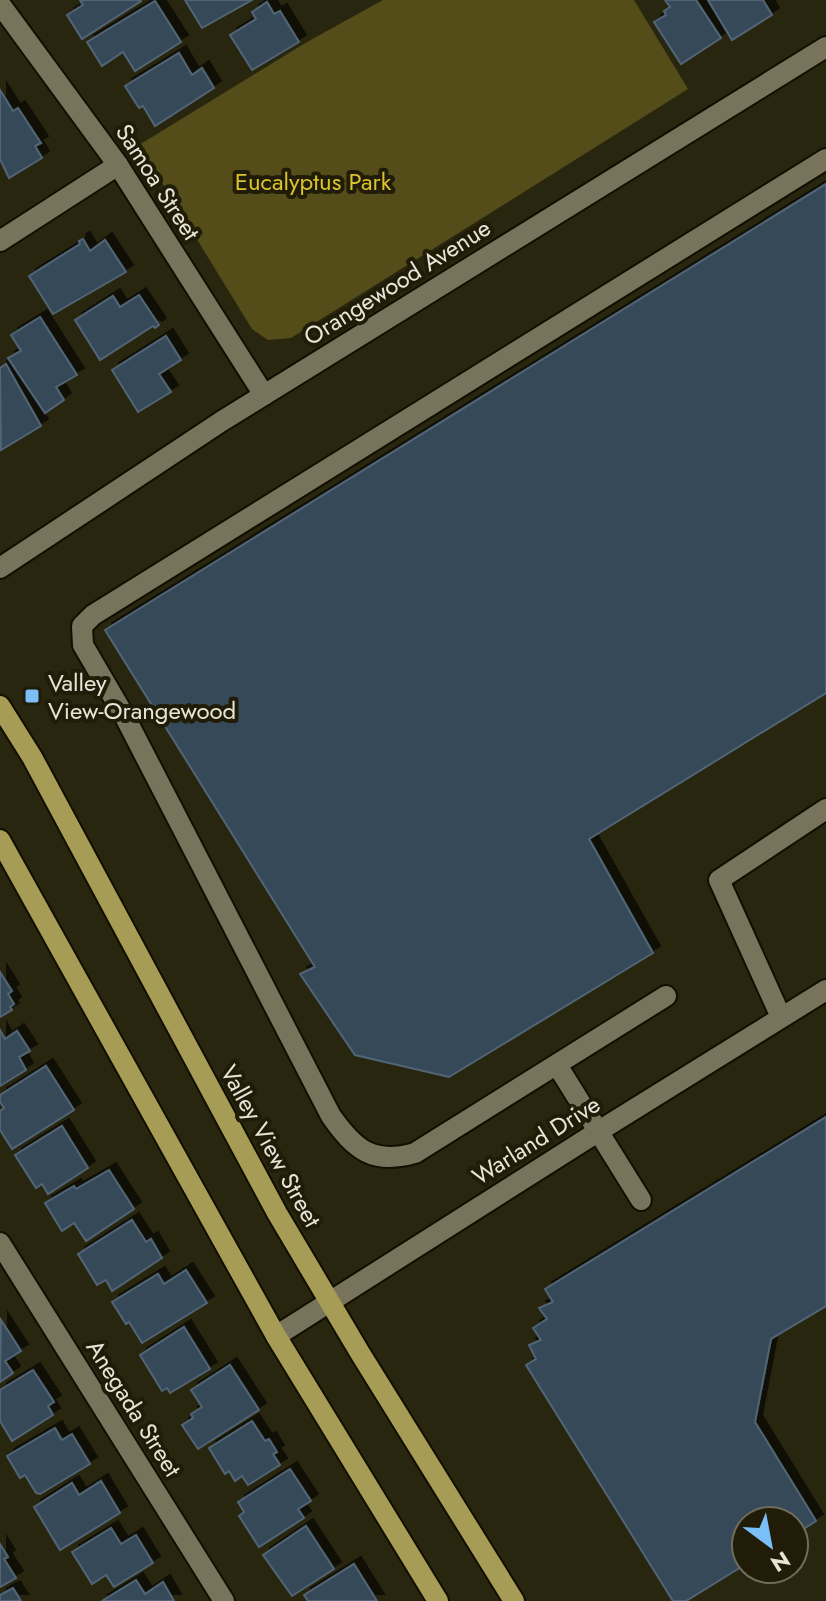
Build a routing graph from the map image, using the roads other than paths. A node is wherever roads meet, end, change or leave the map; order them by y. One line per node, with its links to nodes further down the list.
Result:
1 (0, 4): 4 (street, Samoa Street)
2 (826, 47): 6 (street, Orangewood Avenue)
3 (826, 159): 14 (street)
4 (118, 165): 5 (street); 6 (street, Samoa Street)
5 (0, 241)
6 (264, 395): 7 (street, Orangewood Avenue)
7 (0, 568)
8 (0, 706): 18 (main road, Valley View Street)
9 (826, 809): 13 (street)
10 (0, 840): 19 (main road)
11 (826, 990): 13 (street, Warland Drive)
12 (666, 996): 14 (street)
13 (781, 1017): 15 (street, Warland Drive)
14 (557, 1065): 15 (street)
15 (599, 1131): 16 (street); 18 (street, Warland Drive)
16 (641, 1200)
17 (0, 1243): 20 (street, Anegada Street)
18 (329, 1302): 19 (street, Warland Drive); 22 (main road, Valley View Street)
19 (276, 1336): 21 (main road)
20 (224, 1601)
21 (438, 1601)
22 (514, 1601)

